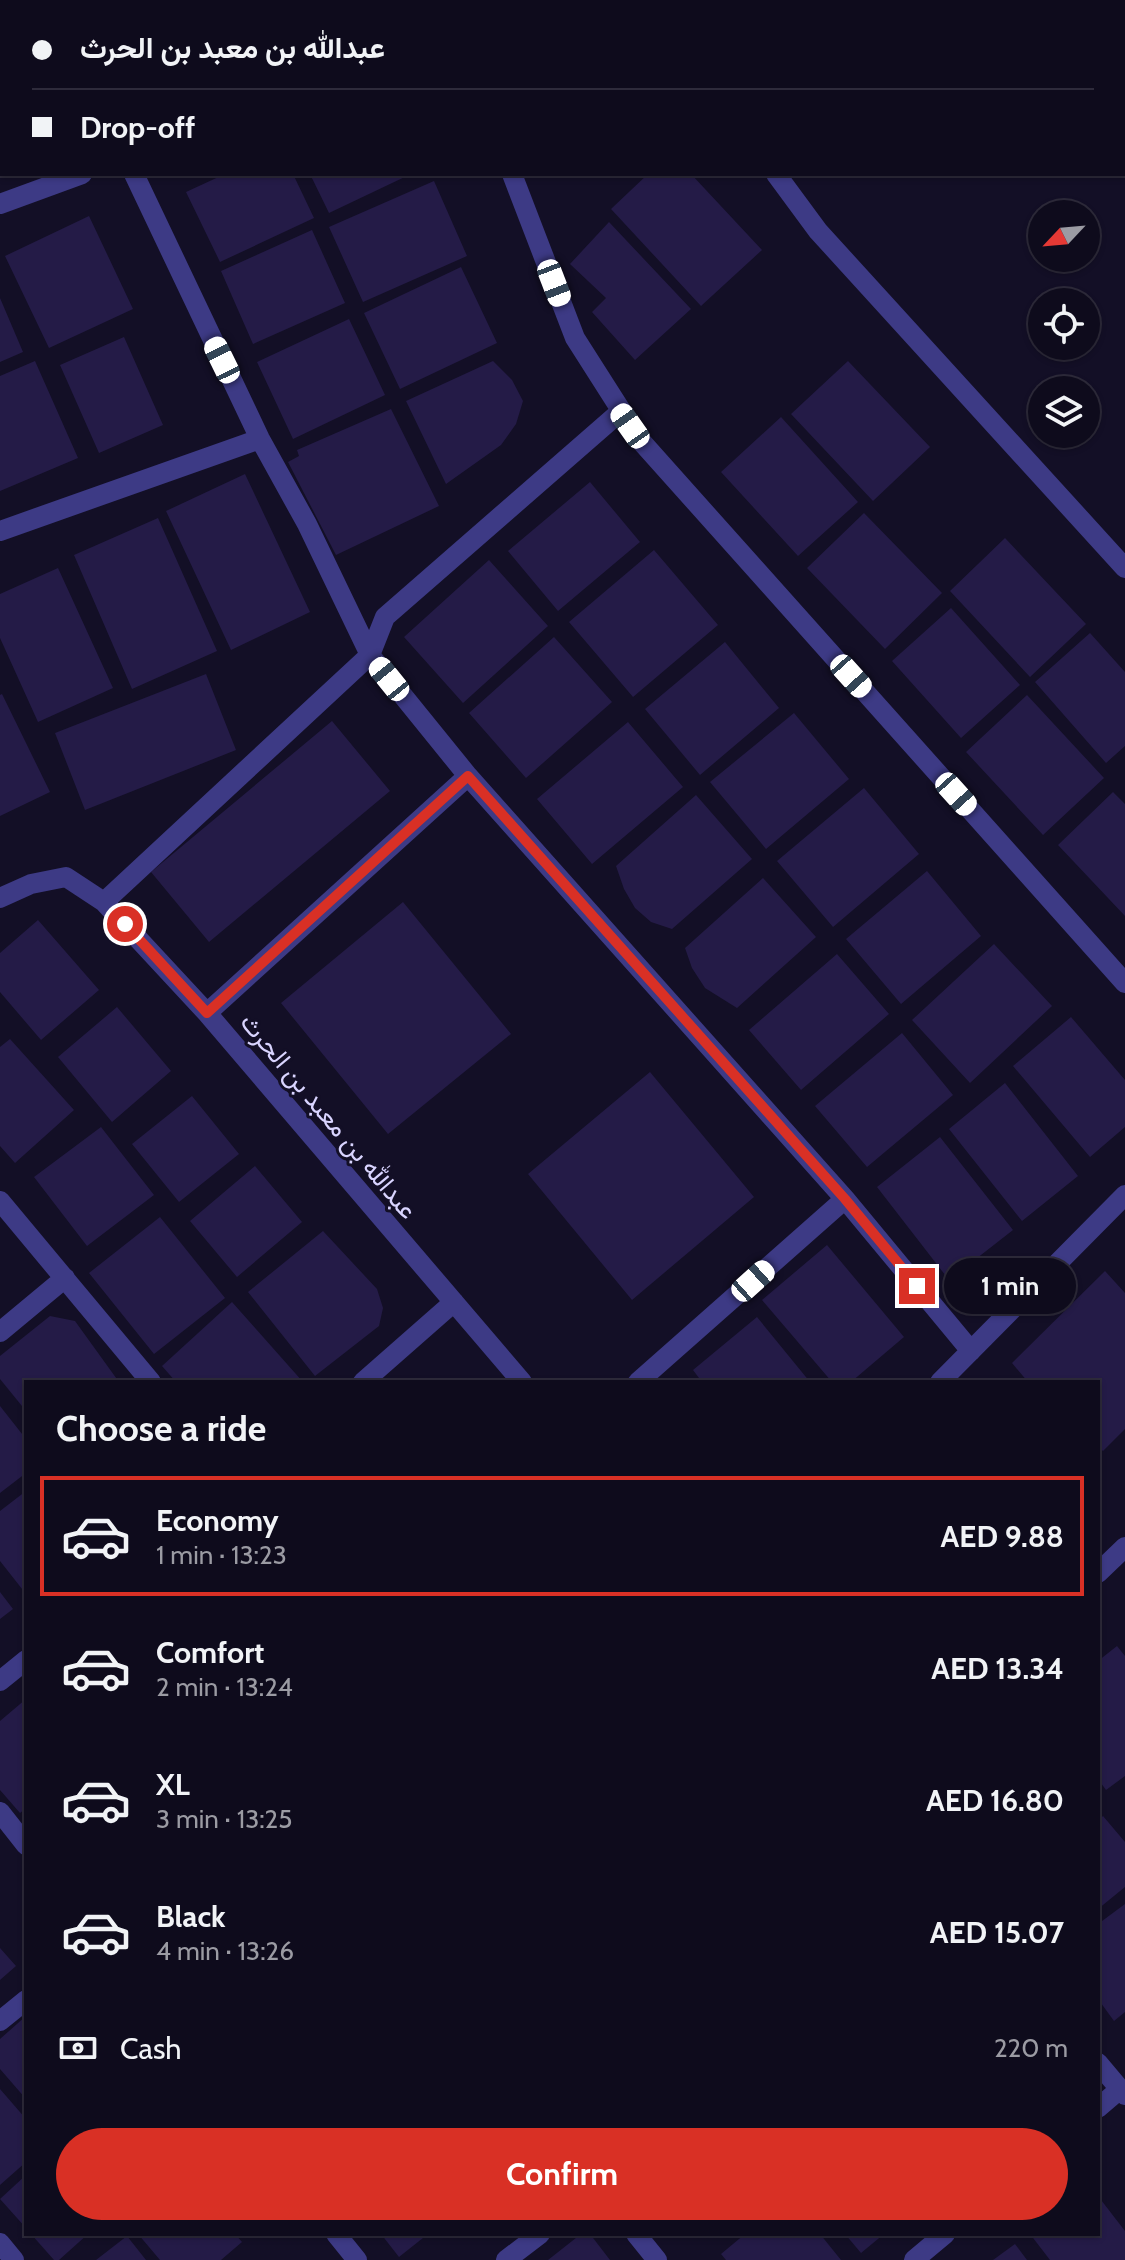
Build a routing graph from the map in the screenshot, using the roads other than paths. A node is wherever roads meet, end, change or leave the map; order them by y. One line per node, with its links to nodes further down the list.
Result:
1 (77, 176): 5 (street)
2 (135, 176): 7 (street)
3 (513, 176): 6 (street)
4 (777, 176): 9 (street)
5 (0, 204)
6 (620, 412): 10 (street); 14 (street)
7 (260, 439): 8 (street); 10 (street)
8 (0, 531)
9 (1125, 568)
10 (370, 655): 11 (street); 13 (street)
11 (468, 776): 15 (street); 17 (street)
12 (0, 898): 13 (street, عبدالله بن معبد بن الحرث)
13 (104, 902): 15 (street, عبدالله بن معبد بن الحرث)
14 (1125, 983)
15 (207, 1013): 20 (street, عبدالله بن معبد بن الحرث)
16 (1125, 1195): 22 (street)
17 (845, 1199): 22 (street); 26 (street)
18 (0, 1201): 19 (street)
19 (65, 1278): 21 (street); 23 (street)
20 (454, 1302): 24 (street); 25 (street, عبدالله بن معبد بن الحرث)
21 (0, 1332)
22 (971, 1351): 27 (street)
23 (149, 1380)
24 (365, 1380)
25 (520, 1380)
26 (640, 1380)
27 (942, 1380)
28 (1124, 1552): 29 (street)
29 (1100, 1571)
30 (24, 1662): 31 (street)
31 (0, 1681)
32 (0, 1812): 33 (street)
33 (24, 1842)
34 (24, 2002): 35 (street)
35 (0, 2021)
36 (1100, 2065): 37 (street)
37 (1123, 2092): 38 (street)
38 (1100, 2107)
39 (338, 2236): 45 (street)
40 (537, 2236): 46 (street)
41 (638, 2236): 47 (street)
42 (943, 2236): 48 (street)
43 (0, 2243): 44 (street)
44 (14, 2260)
45 (357, 2260)
46 (506, 2260)
47 (657, 2260)
48 (914, 2260)

